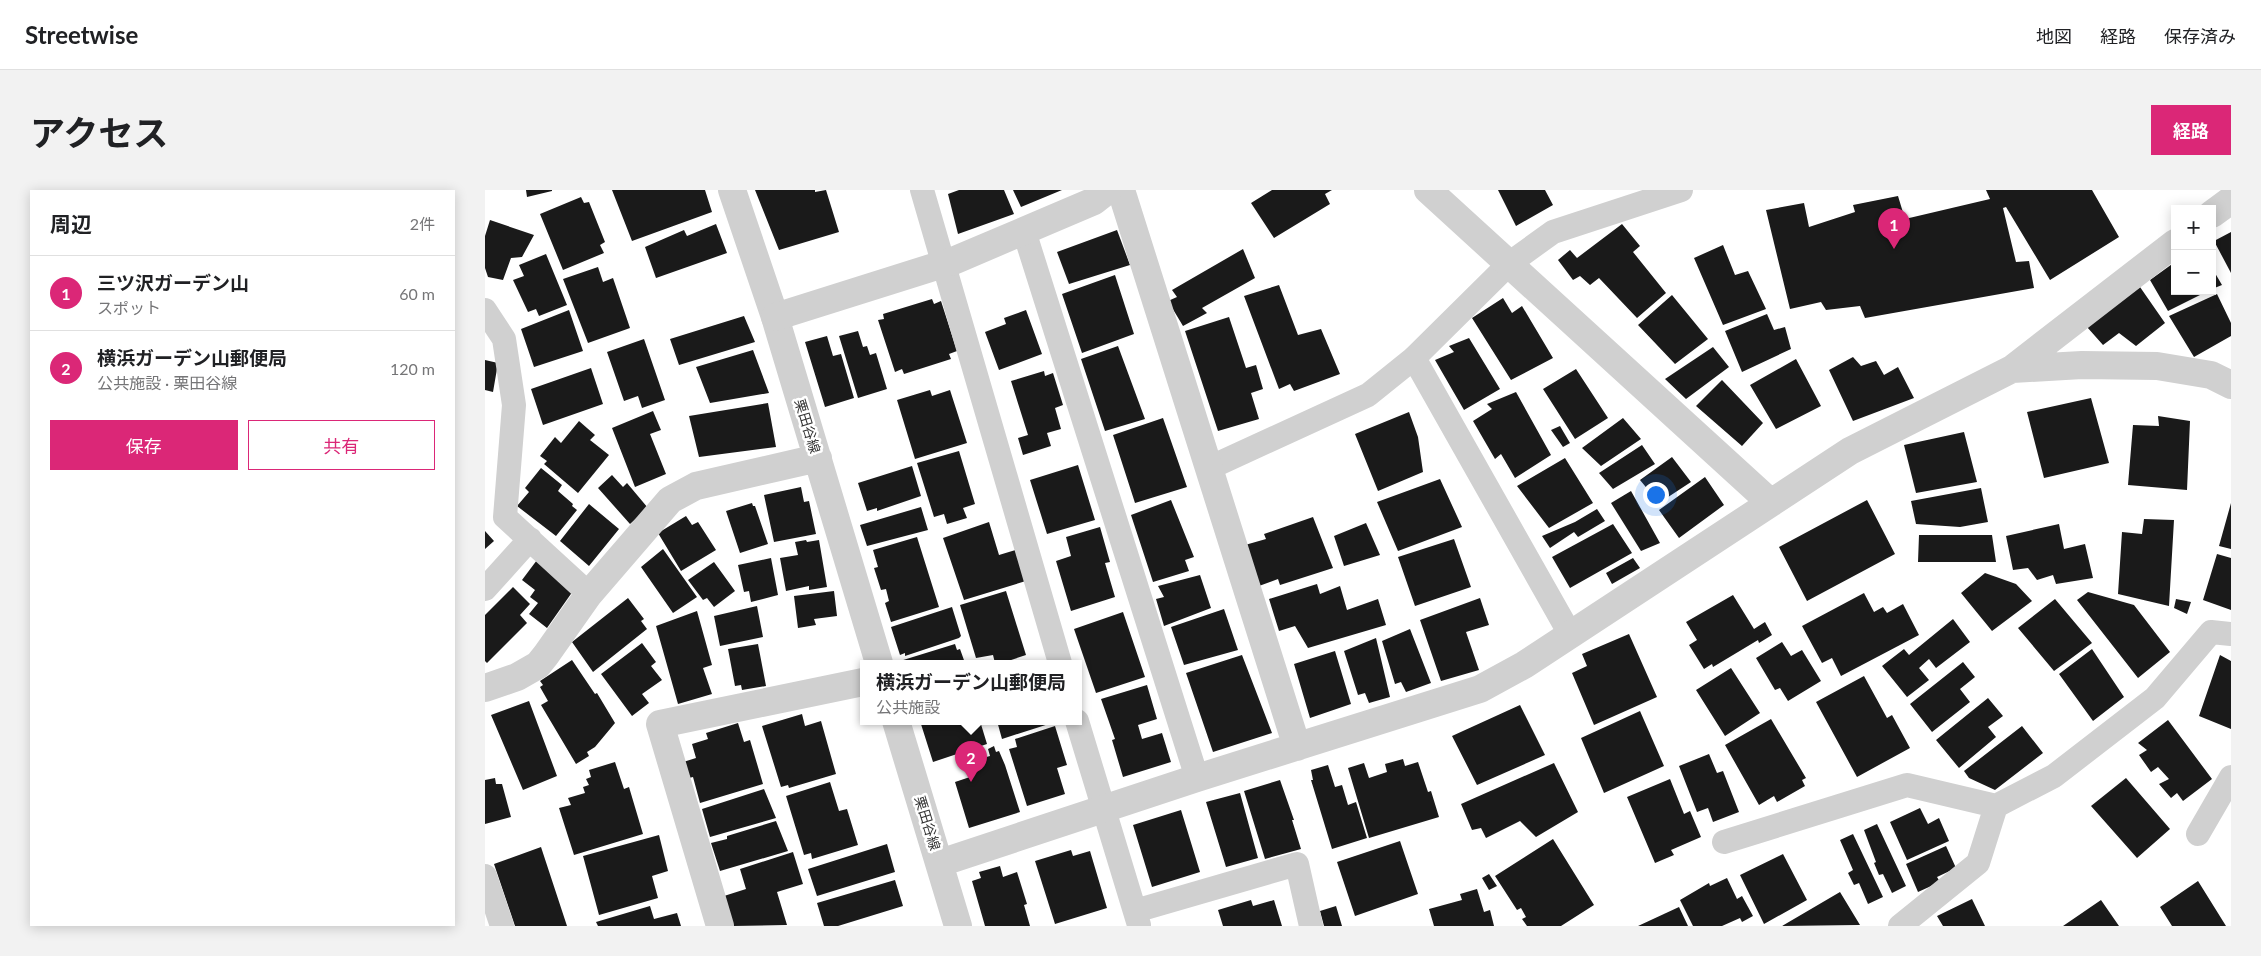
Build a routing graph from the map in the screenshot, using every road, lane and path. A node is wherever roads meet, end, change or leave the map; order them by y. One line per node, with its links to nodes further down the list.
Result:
1 (733, 190): 14 (street, 栗田谷線)
2 (922, 190): 12 (lane)
3 (1108, 190): 9 (street)
4 (1121, 190): 19 (street)
5 (1428, 190): 11 (street)
6 (1681, 190): 11 (lane)
7 (2231, 200): 8 (street)
8 (2216, 211)
9 (1024, 231): 12 (street); 34 (lane)
10 (2171, 247): 16 (street)
11 (1510, 263): 15 (lane); 20 (street)
12 (944, 264): 14 (street); 27 (lane)
13 (485, 310): 21 (lane)
14 (775, 317): 18 (street, 栗田谷線)
15 (1414, 358): 19 (lane); 24 (lane)
16 (2013, 369): 17 (street); 20 (street)
17 (2231, 385)
18 (818, 458): 23 (street); 26 (street, 栗田谷線)
19 (1209, 468): 32 (street)
20 (1771, 503): 24 (street)
21 (530, 539): 22 (lane); 23 (lane)
22 (485, 589)
23 (589, 594): 29 (street)
24 (1570, 634): 32 (street)
25 (2231, 634): 35 (lane)
26 (878, 660)
27 (1059, 660)
28 (860, 683): 43 (street)
29 (485, 688)
30 (898, 725): 39 (street, 栗田谷線)
31 (1078, 725): 36 (lane)
32 (1297, 747): 34 (street)
33 (2231, 777): 37 (lane)
34 (1197, 778): 36 (street)
35 (1996, 806): 38 (lane); 46 (lane)
36 (1103, 808): 39 (street); 41 (lane)
37 (2198, 834)
38 (1724, 842)
39 (940, 863): 44 (street, 栗田谷線)
40 (485, 876): 42 (lane)
41 (1137, 919): 45 (lane)
42 (502, 926)
43 (720, 926)
44 (958, 926)
45 (1311, 926)
46 (1900, 926)

